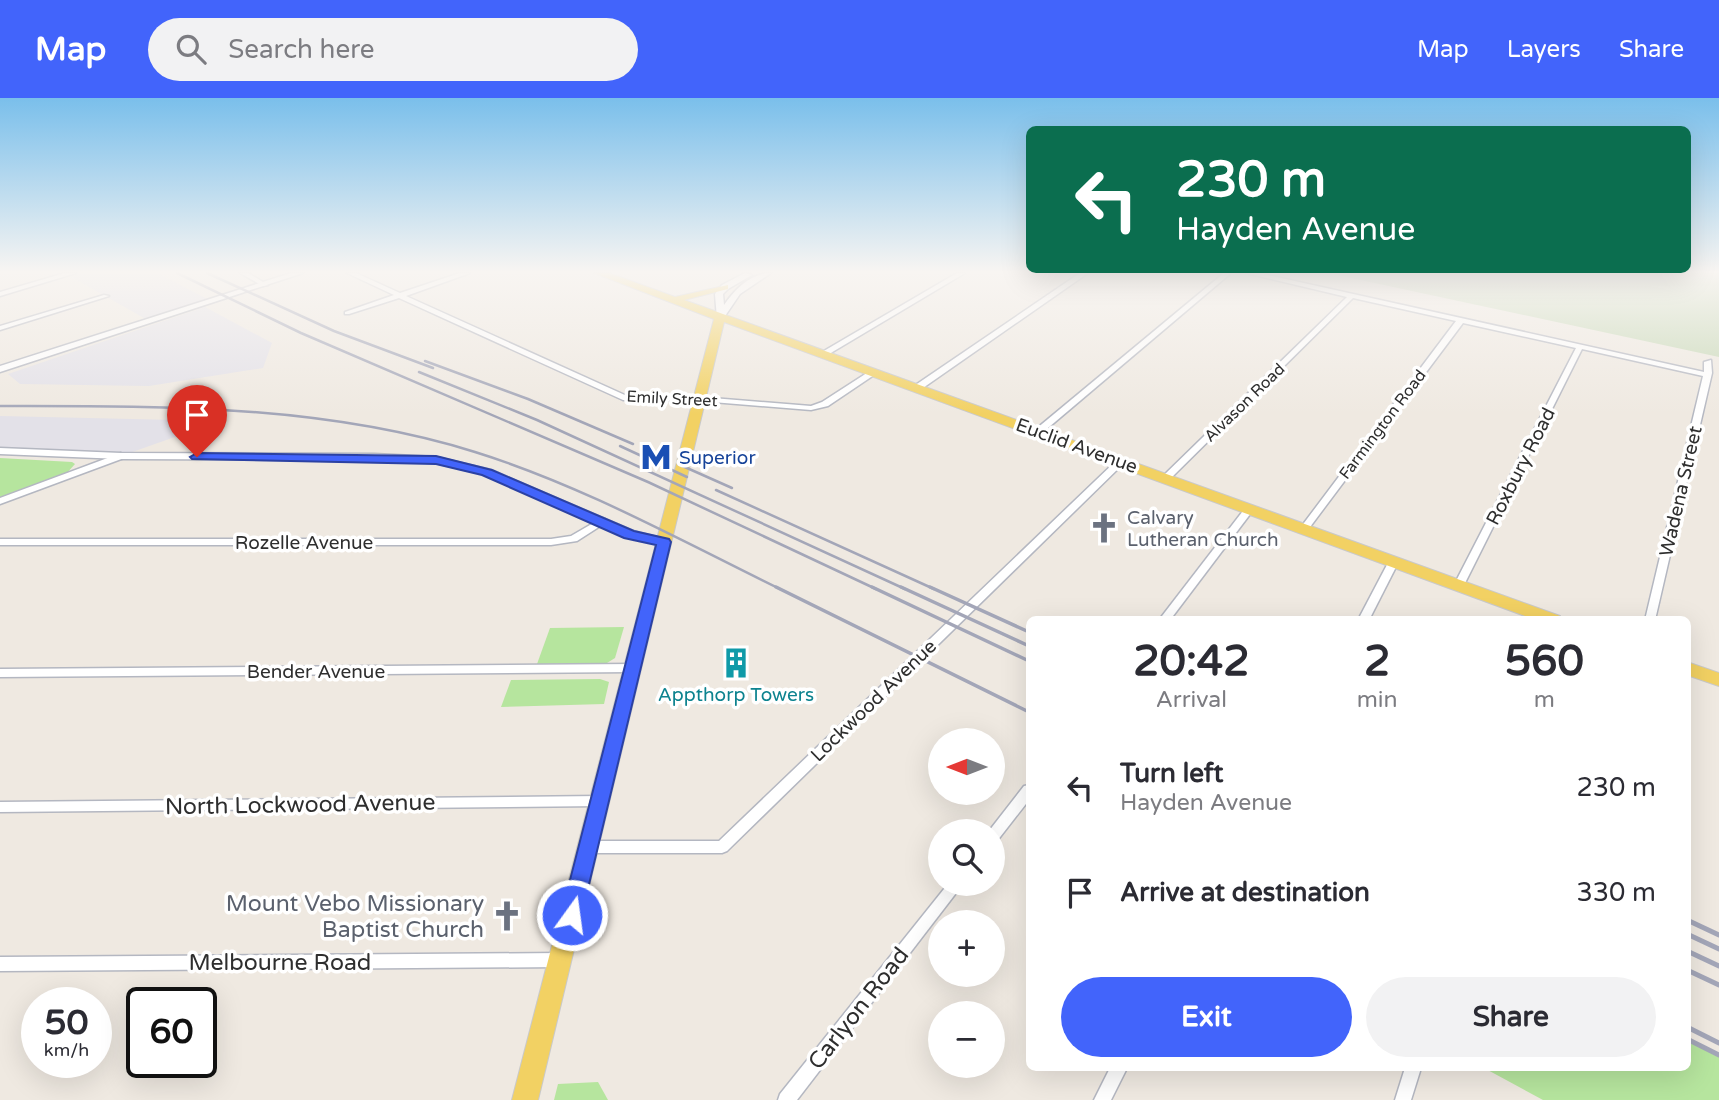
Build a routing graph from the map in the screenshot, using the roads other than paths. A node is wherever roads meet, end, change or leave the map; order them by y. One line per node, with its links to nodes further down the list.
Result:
1 (27, 320): 11 (street)
2 (155, 320): 15 (street)
3 (453, 320): 19 (street, Emily Street)
4 (719, 320): 19 (main road)
5 (727, 320): 13 (main road, Euclid Avenue)
6 (882, 320): 13 (street)
7 (1017, 320): 18 (street)
8 (1172, 320): 20 (street)
9 (1328, 320): 24 (street, Alvason Road)
10 (1461, 320): 12 (street); 28 (street, Farmington Road)
11 (0, 328)
12 (1580, 346): 17 (street); 32 (street, Roxbury Road)
13 (821, 355): 16 (main road, Euclid Avenue)
14 (1708, 362): 17 (street, Wadena Street)
15 (0, 369)
16 (873, 373): 18 (main road, Euclid Avenue); 19 (street, Emily Street)
17 (1711, 375): 36 (street, Wadena Street)
18 (917, 388): 20 (main road, Euclid Avenue)
19 (700, 399): 30 (main road)
20 (1039, 431): 23 (main road, Euclid Avenue)
21 (0, 452): 22 (street)
22 (121, 456): 25 (street); 27 (street)
23 (1120, 462): 24 (main road, Euclid Avenue); 45 (street, Lockwood Avenue)
24 (1166, 478): 26 (main road, Euclid Avenue)
25 (0, 501)
26 (1248, 509): 28 (main road, Euclid Avenue); 33 (street)
27 (602, 521): 29 (street, Rozelle Avenue); 30 (street)
28 (1304, 529): 31 (main road, Euclid Avenue)
29 (0, 542)
30 (664, 542): 37 (main road)
31 (1394, 561): 32 (main road, Euclid Avenue); 34 (street)
32 (1459, 585): 35 (main road, Euclid Avenue)
33 (1167, 616)
34 (1365, 616)
35 (1542, 616)
36 (1651, 616)
37 (633, 668): 39 (street, Bender Avenue); 42 (main road)
38 (1691, 670): 40 (main road)
39 (0, 673)
40 (1719, 680)
41 (1026, 794): 44 (street)
42 (600, 802): 43 (street, North Lockwood Avenue); 45 (main road)
43 (0, 807)
44 (1005, 820)
45 (590, 847): 47 (main road)
46 (947, 896): 52 (street, Carlyon Road)
47 (561, 960): 48 (street, Melbourne Road); 51 (main road)
48 (0, 964)
49 (1117, 1071): 53 (street)
50 (1412, 1071): 54 (street)
51 (525, 1100)
52 (786, 1100)
53 (1101, 1100)
54 (1403, 1100)

